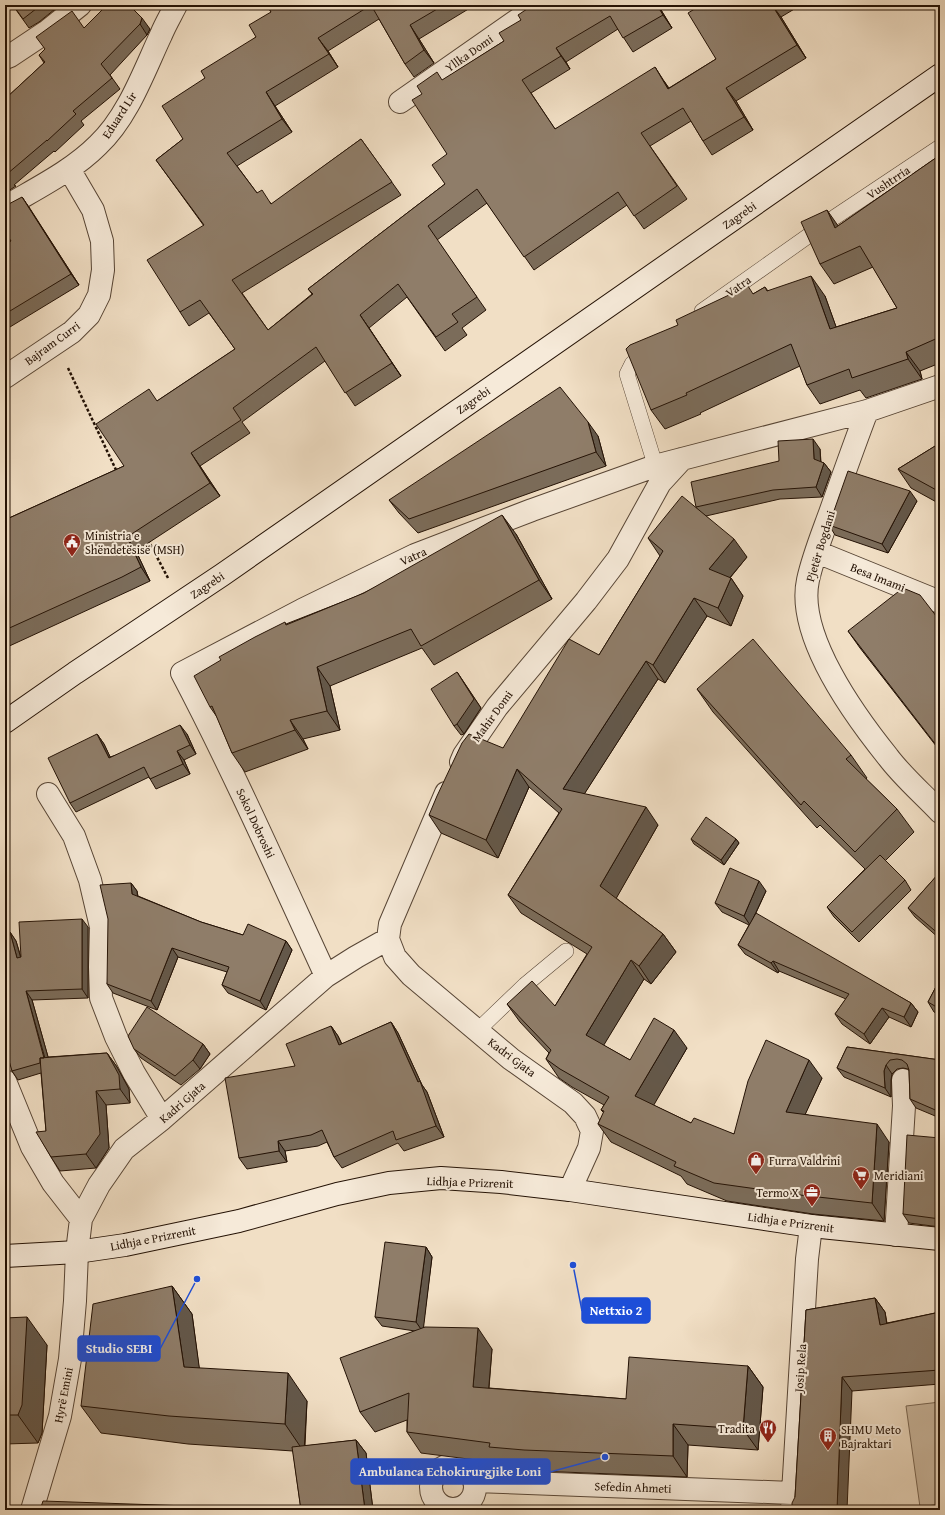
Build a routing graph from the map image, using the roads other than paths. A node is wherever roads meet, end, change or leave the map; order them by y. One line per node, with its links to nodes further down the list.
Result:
1 (80, 5): 4 (street)
2 (176, 5): 8 (street, Eduard Lir)
3 (539, 5): 6 (street, Yllka Domi)
4 (5, 58)
5 (940, 75): 20 (street, Zagrebi)
6 (400, 102)
7 (940, 147): 10 (lane, Vushtrria)
8 (69, 169): 9 (street, Eduard Lir); 13 (street, Bajram Curri)
9 (5, 207)
10 (835, 217): 11 (lane, Vatra)
11 (694, 317)
12 (661, 340): 16 (lane)
13 (5, 377)
14 (940, 386): 15 (street)
15 (866, 411): 16 (street, Mahir Domi); 17 (street, Pjetër Bogdani)
16 (658, 474): 19 (street, Vatra); 23 (street, Mahir Domi)
17 (817, 552): 18 (street, Besa Imami); 22 (street, Pjetër Bogdani)
18 (940, 602)
19 (182, 673): 25 (street, Sokol Dobroshi)
20 (5, 722)
21 (48, 794): 29 (street)
22 (940, 812)
23 (388, 939): 25 (street); 26 (street, Kadri Gjata)
24 (566, 951): 26 (lane)
25 (326, 976): 29 (street, Kadri Gjata)
26 (478, 1031): 30 (street, Kadri Gjata)
27 (903, 1080): 33 (street)
28 (5, 1081): 31 (street)
29 (162, 1119): 31 (street, Kadri Gjata)
30 (570, 1190): 32 (street, Lidhja e Prizrenit); 35 (street, Lidhja e Prizrenit)
31 (81, 1219): 35 (street, Kadri Gjata)
32 (811, 1226): 33 (street, Lidhja e Prizrenit); 38 (street, Josip Rela)
33 (896, 1235): 34 (street, Lidhja e Prizrenit)
34 (940, 1239)
35 (77, 1252): 36 (street, Lidhja e Prizrenit); 39 (street, Hyrë Emini)
36 (5, 1256)
37 (475, 1481): 38 (street, Sefedin Ahmeti)
38 (792, 1502)
39 (32, 1510)

